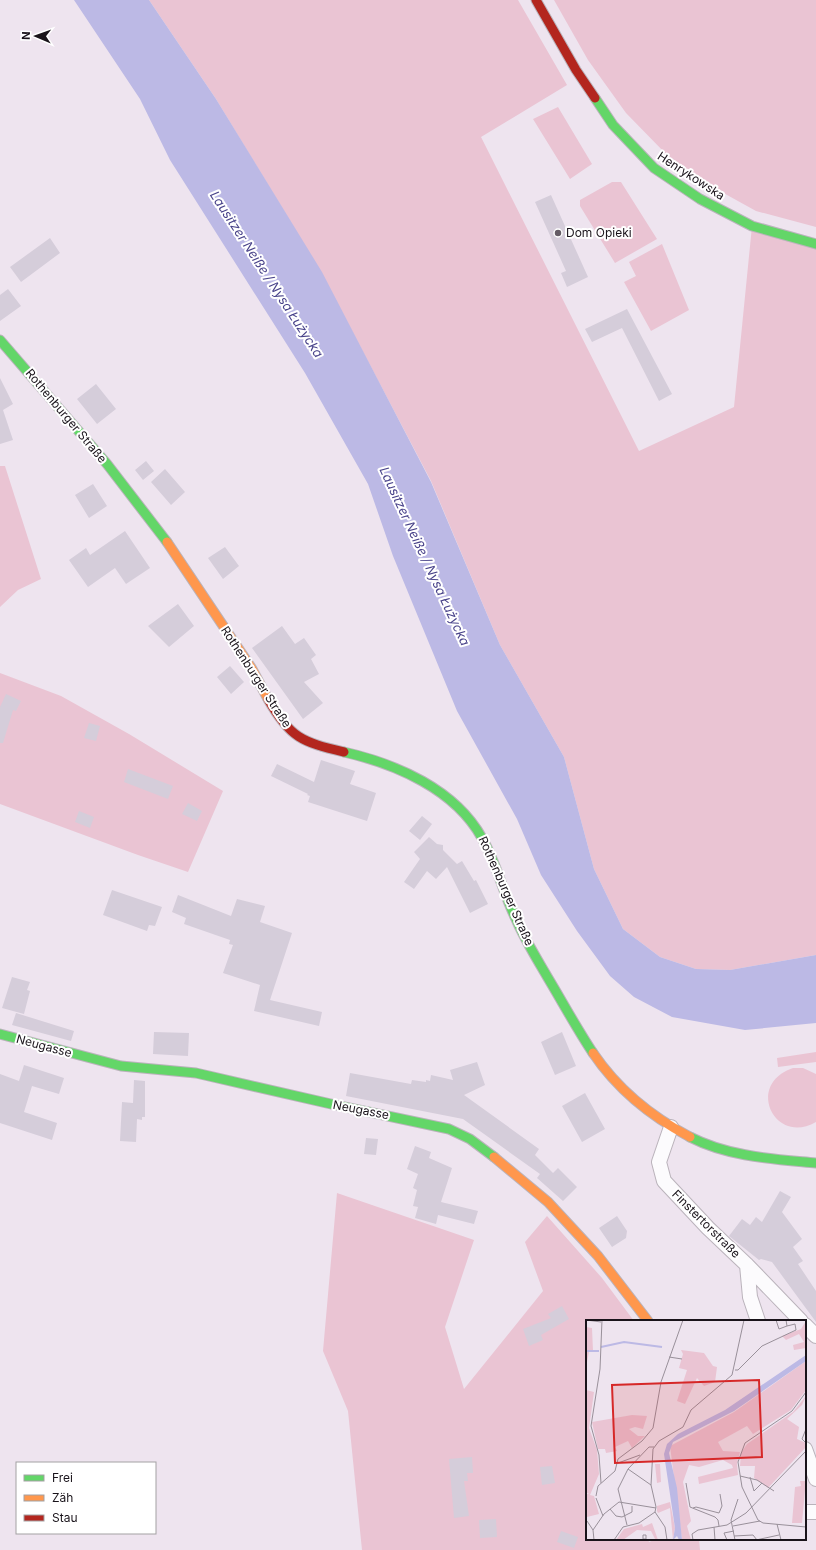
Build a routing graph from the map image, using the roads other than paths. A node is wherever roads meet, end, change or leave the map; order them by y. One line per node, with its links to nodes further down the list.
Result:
1 (536, 0): 2 (street, Henrykowska)
2 (816, 244)
3 (0, 340): 5 (street, Rothenburger Straße)
4 (0, 1034): 8 (street, Neugasse)
5 (671, 1127): 6 (street, Rothenburger Straße); 7 (street, Finstertorstraße)
6 (816, 1163)
7 (747, 1265): 9 (street, Finstertorstraße); 10 (street)
8 (647, 1320)
9 (758, 1320)
10 (800, 1320)
11 (806, 1326): 12 (street)
12 (816, 1336)
13 (806, 1452): 14 (street)
14 (816, 1479)

